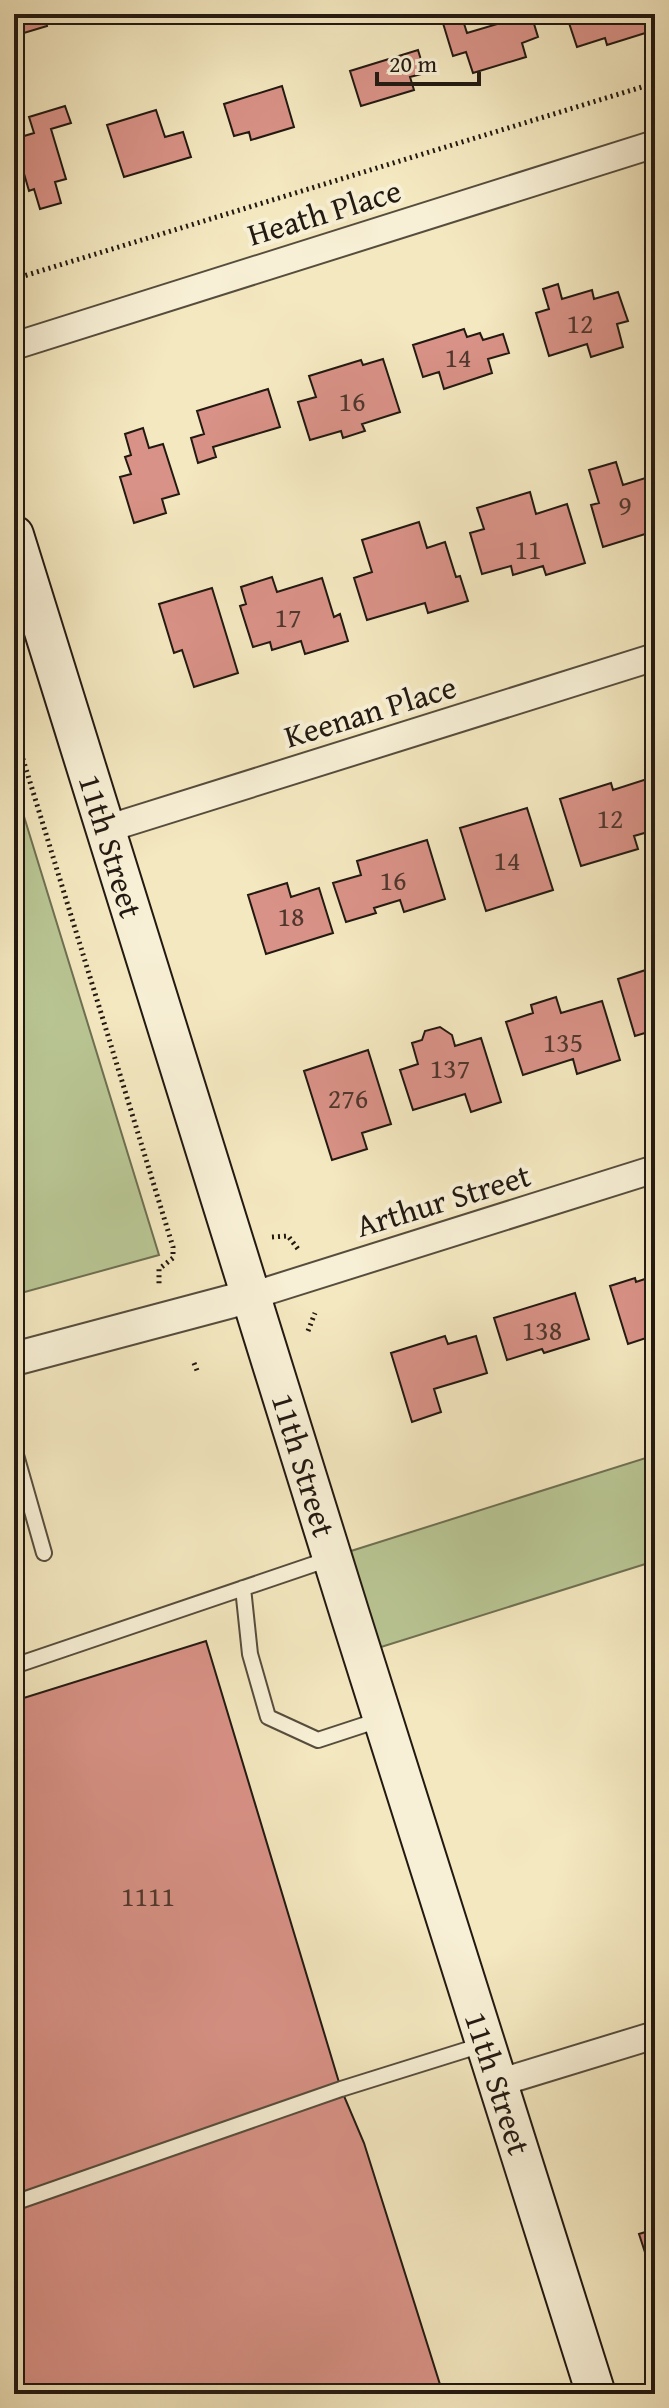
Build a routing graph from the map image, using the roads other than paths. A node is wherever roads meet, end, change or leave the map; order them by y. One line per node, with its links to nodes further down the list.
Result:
1 (655, 144): 2 (street, Heath Place)
2 (14, 346)
3 (14, 535): 5 (main road, 11th Street)
4 (655, 657): 5 (street, Keenan Place)
5 (106, 829): 7 (main road, 11th Street)
6 (655, 1169): 7 (street, Arthur Street)
7 (251, 1296): 8 (street); 11 (main road, 11th Street)
8 (14, 1359)
9 (14, 1448): 10 (lane)
10 (44, 1553)
11 (332, 1557): 12 (lane); 14 (main road, 11th Street)
12 (243, 1588): 13 (lane); 14 (lane)
13 (14, 1666)
14 (383, 1719): 16 (main road, 11th Street)
15 (655, 2035): 17 (street)
16 (485, 2043): 17 (main road, 11th Street); 18 (lane)
17 (498, 2083): 19 (main road, 11th Street)
18 (14, 2203)
19 (596, 2394)

